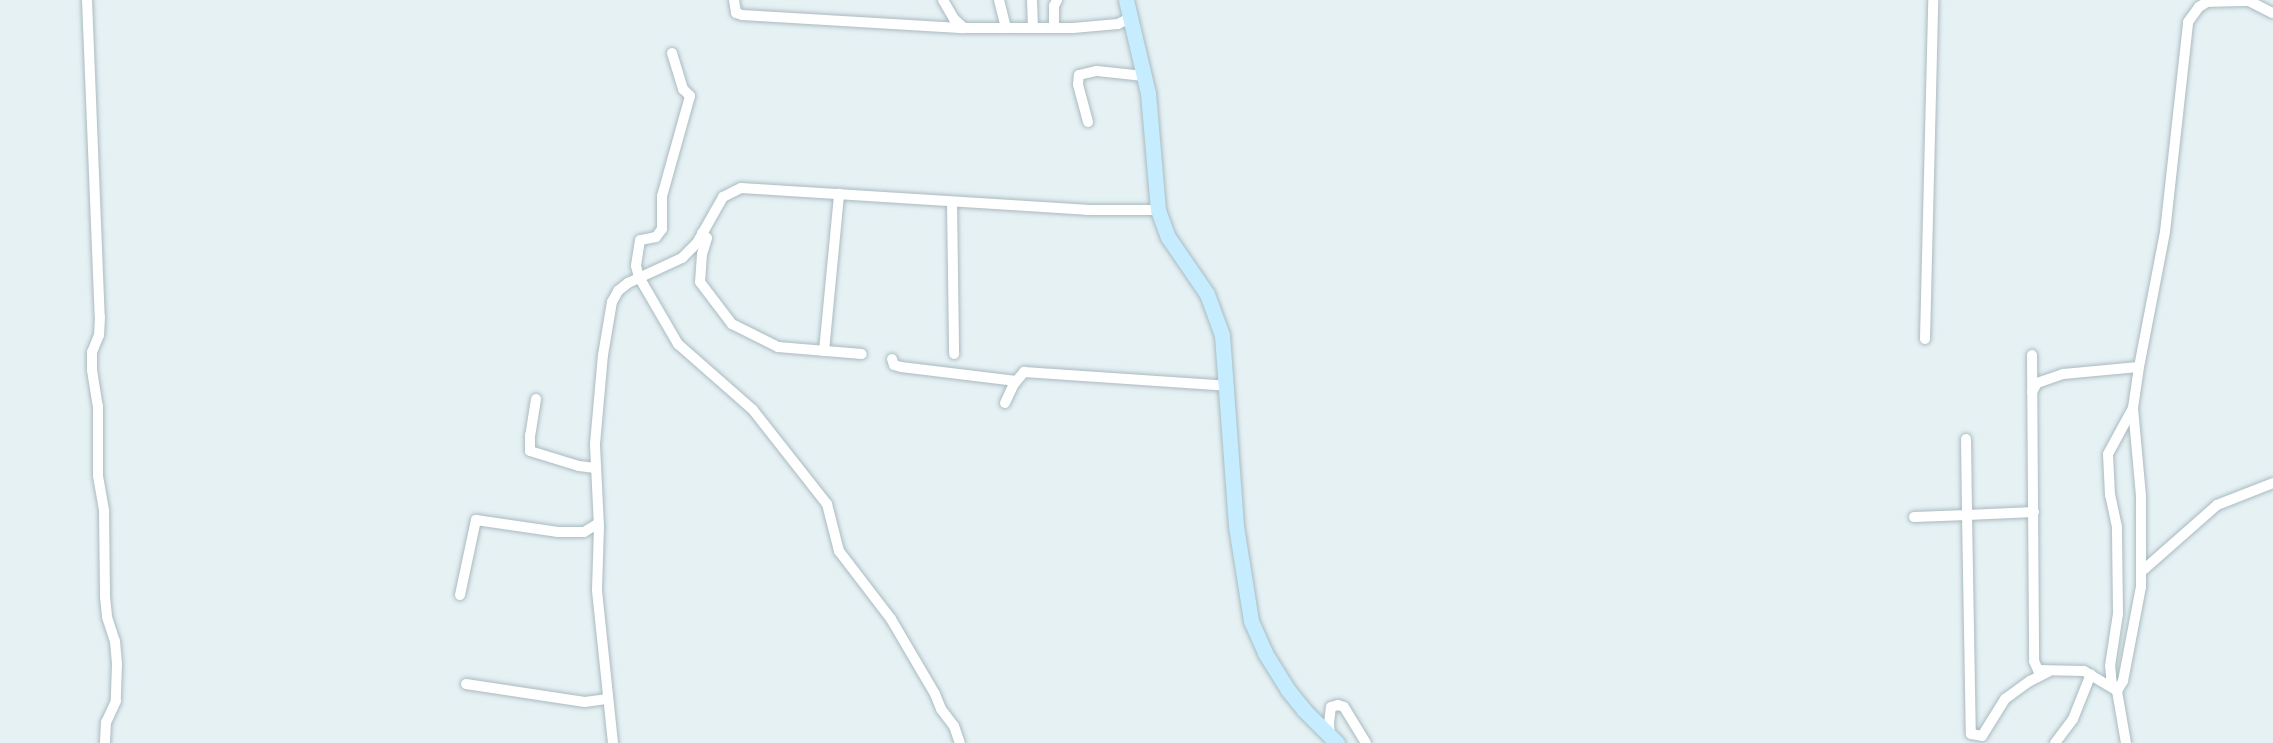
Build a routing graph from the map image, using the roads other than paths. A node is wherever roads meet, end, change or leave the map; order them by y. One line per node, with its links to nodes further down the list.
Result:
1 (87, 0): 53 (street)
2 (734, 0): 13 (street)
3 (943, 0): 13 (street)
4 (999, 0): 14 (street)
5 (1032, 0): 15 (street)
6 (1057, 0): 16 (street)
7 (1126, 0): 12 (street)
8 (1933, 0): 25 (street)
9 (2248, 0): 10 (street); 11 (street)
10 (2204, 2): 31 (street)
11 (2265, 7)
12 (1130, 18): 16 (street); 18 (street)
13 (964, 28): 14 (street)
14 (1006, 28): 15 (street)
15 (1033, 28): 16 (street)
16 (1054, 28)
17 (672, 52): 24 (street)
18 (1144, 76): 19 (street); 22 (street)
19 (1088, 122)
20 (839, 194): 21 (street); 23 (street); 26 (street)
21 (952, 202): 22 (street); 28 (street)
22 (1158, 210): 33 (street)
23 (702, 233): 24 (street); 26 (street)
24 (639, 278): 39 (street); 55 (street)
25 (1924, 339)
26 (825, 351): 27 (street)
27 (862, 354)
28 (954, 354)
29 (2032, 355): 34 (street)
30 (892, 358): 32 (street)
31 (2139, 368): 34 (street); 37 (street)
32 (1016, 381): 33 (street); 36 (street)
33 (1227, 386): 52 (street)
34 (2032, 392): 41 (street)
35 (536, 399): 39 (street)
36 (1005, 403)
37 (2133, 408): 45 (street); 50 (street)
38 (1966, 439): 42 (street)
39 (596, 468): 44 (street)
40 (2273, 483): 45 (street)
41 (2034, 512): 42 (street); 47 (street)
42 (1966, 515): 43 (street); 47 (street)
43 (1914, 517)
44 (598, 524): 46 (street); 51 (street)
45 (2141, 572): 50 (street)
46 (460, 595)
47 (2054, 670): 48 (street)
48 (2091, 674): 50 (street); 57 (street)
49 (466, 684): 51 (street)
50 (2114, 689): 58 (street)
51 (606, 699): 54 (street)
52 (1334, 739): 56 (street)
53 (105, 743)
54 (613, 743)
55 (960, 743)
56 (1366, 743)
57 (2055, 743)
58 (2126, 743)

